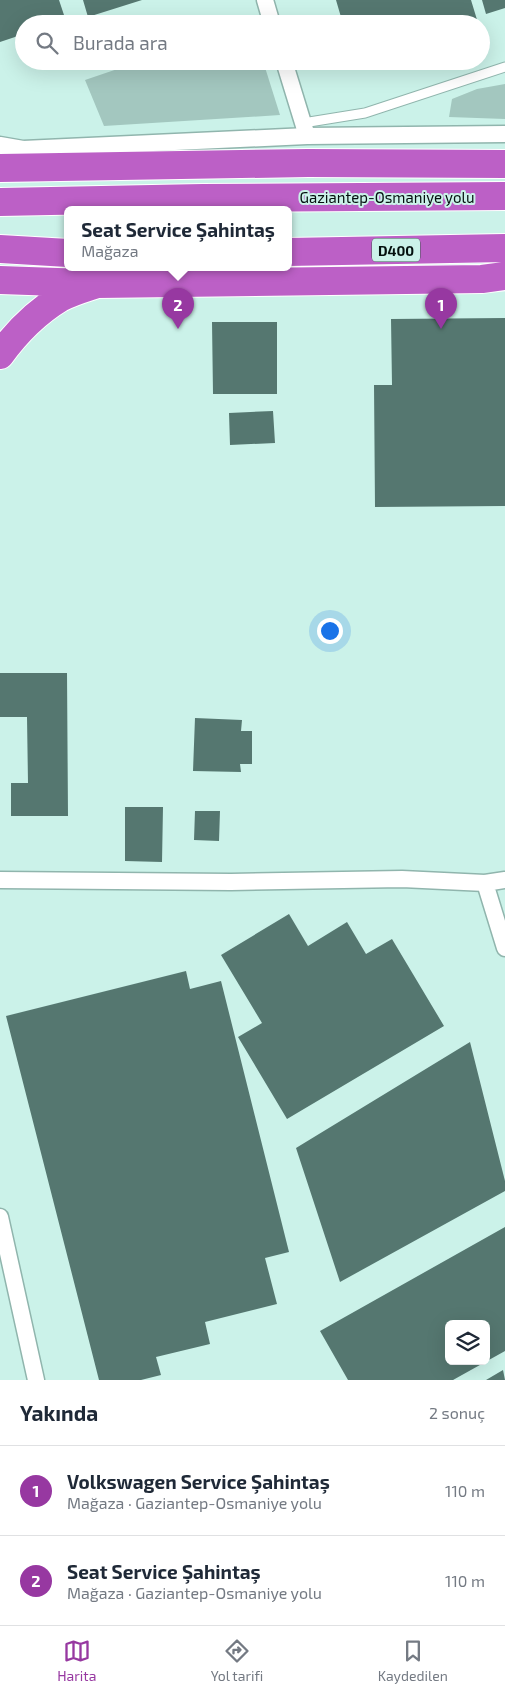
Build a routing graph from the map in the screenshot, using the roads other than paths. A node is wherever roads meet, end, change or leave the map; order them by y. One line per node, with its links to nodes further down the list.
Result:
1 (265, 0): 2 (street)
2 (269, 15)
3 (505, 68): 5 (lane)
4 (287, 70): 5 (street)
5 (305, 130): 6 (street); 8 (street)
6 (505, 134)
7 (0, 145): 8 (street)
8 (23, 149): 10 (street)
9 (505, 164): 10 (highway)
10 (0, 168)
11 (505, 196): 12 (highway, Gaziantep-Osmaniye yolu)
12 (0, 202)
13 (505, 248): 15 (highway, D400)
14 (0, 250): 16 (highway)
15 (292, 252)
16 (64, 253)
17 (505, 276): 19 (highway)
18 (0, 280): 19 (highway)
19 (96, 284): 20 (highway)
20 (0, 355)
21 (0, 880): 23 (street)
22 (505, 880): 23 (street)
23 (485, 883): 24 (street)
24 (505, 948)
25 (0, 1216): 26 (street)
26 (36, 1380)

